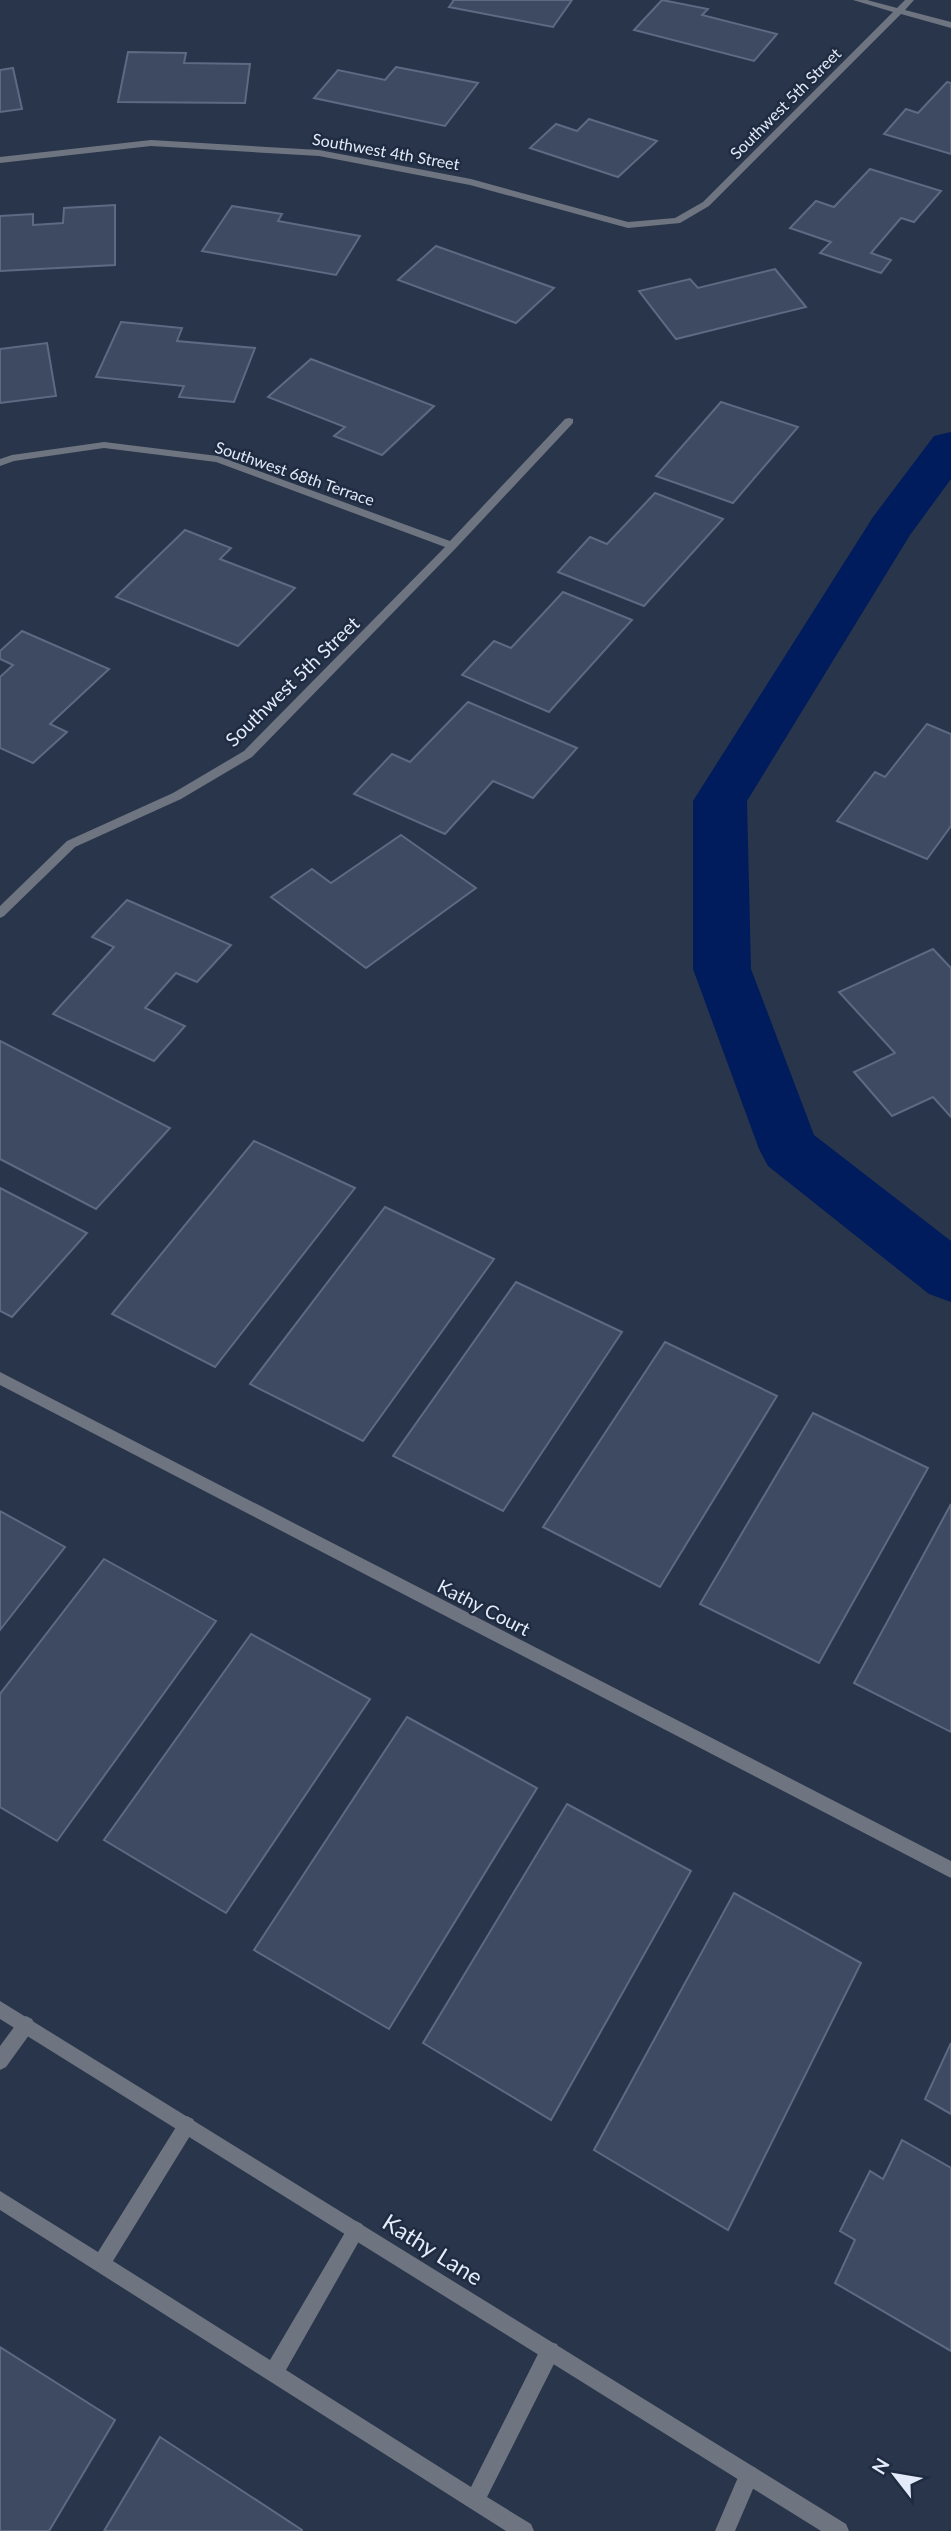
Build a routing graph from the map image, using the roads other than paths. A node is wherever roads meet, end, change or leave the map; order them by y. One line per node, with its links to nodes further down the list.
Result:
1 (857, 0): 3 (street)
2 (910, 0): 3 (street, Southwest 5th Street)
3 (899, 10): 4 (street); 6 (street, Southwest 5th Street)
4 (951, 25)
5 (0, 160): 6 (street, Southwest 4th Street)
6 (677, 221)
7 (569, 421): 9 (street, Southwest 5th Street)
8 (0, 463): 9 (street, Southwest 68th Terrace)
9 (452, 546): 10 (street, Southwest 5th Street)
10 (0, 913)
11 (0, 1378): 12 (street, Kathy Court)
12 (951, 1870)
13 (0, 2010): 14 (street, Kathy Lane)
14 (26, 2025): 15 (street); 16 (street, Kathy Lane)
15 (0, 2061)
16 (187, 2124): 18 (street, Kathy Lane); 19 (street)
17 (0, 2200): 19 (street)
18 (356, 2230): 20 (street, Kathy Lane); 21 (street)
19 (101, 2264): 21 (street)
20 (550, 2351): 22 (street, Kathy Lane); 23 (street)
21 (274, 2372): 23 (street)
22 (749, 2475): 25 (street); 26 (street, Kathy Lane)
23 (475, 2500): 24 (street)
24 (524, 2531)
25 (724, 2531)
26 (839, 2531)

